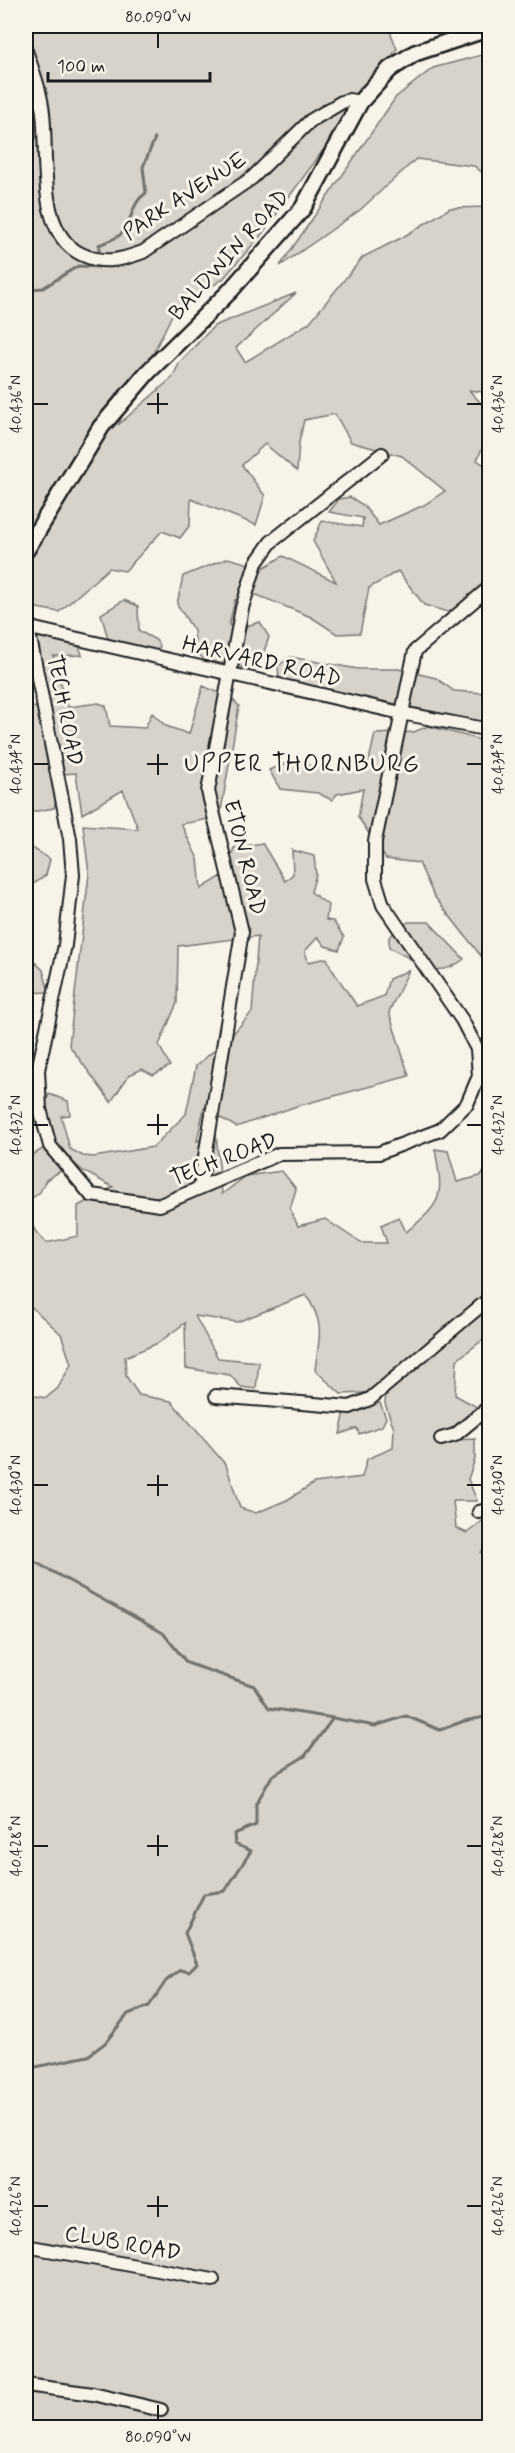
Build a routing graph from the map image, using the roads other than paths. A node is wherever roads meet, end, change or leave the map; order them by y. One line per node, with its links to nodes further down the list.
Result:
1 (489, 28): 3 (street, BALDWIN ROAD)
2 (26, 51): 3 (street, PARK AVENUE)
3 (360, 102): 5 (street, BALDWIN ROAD)
4 (382, 454): 8 (street, ETON ROAD)
5 (26, 550)
6 (489, 587): 9 (street, TECH ROAD)
7 (27, 628): 8 (street, HARVARD ROAD); 11 (street, TECH ROAD)
8 (229, 674): 9 (street, HARVARD ROAD); 11 (street, ETON ROAD)
9 (401, 713): 10 (street, HARVARD ROAD); 11 (street, TECH ROAD)
10 (489, 730)
11 (200, 1187)
12 (489, 1298): 13 (street)
13 (216, 1396)
14 (489, 1406): 15 (street)
15 (441, 1439)
16 (26, 2246): 17 (street, CLUB ROAD)
17 (213, 2280)
18 (26, 2385): 19 (street)
19 (161, 2410)

